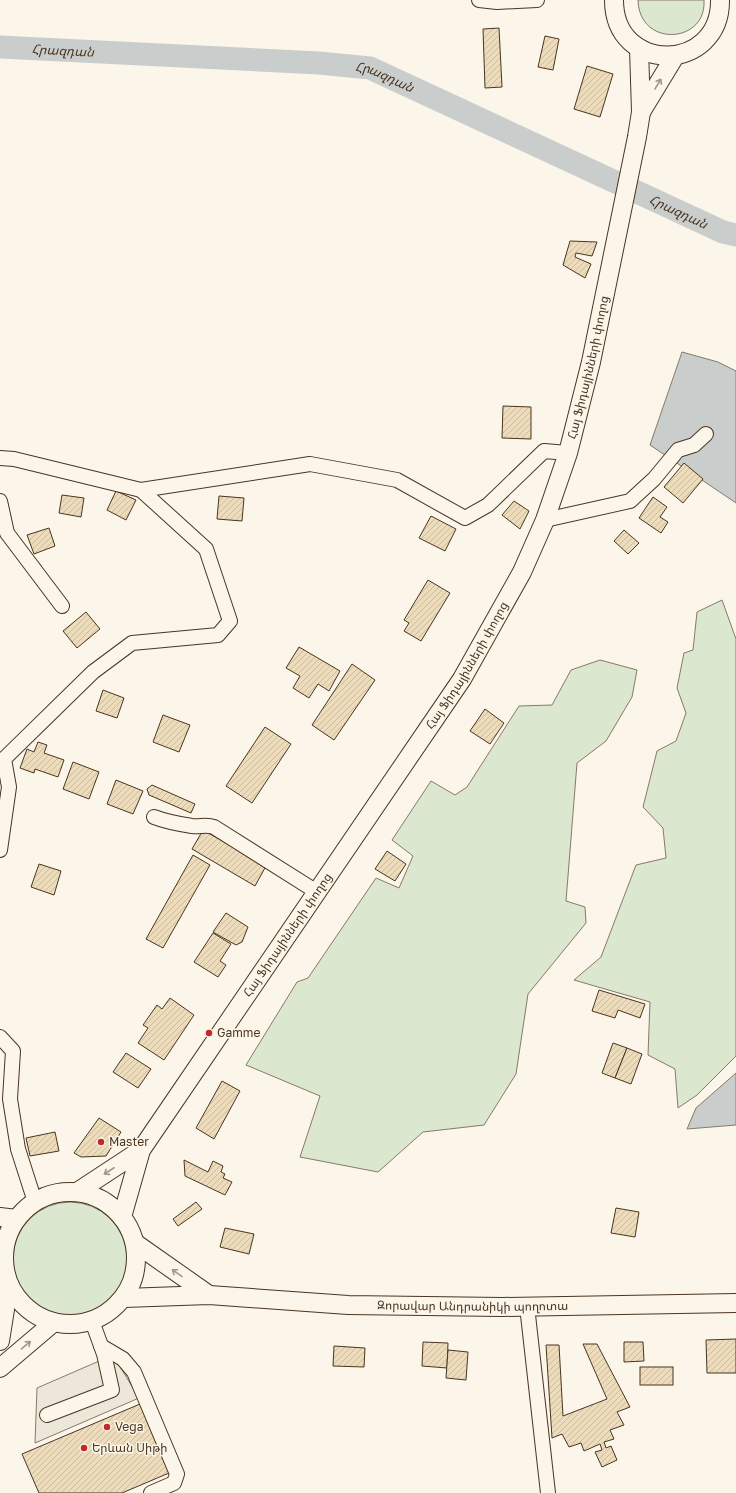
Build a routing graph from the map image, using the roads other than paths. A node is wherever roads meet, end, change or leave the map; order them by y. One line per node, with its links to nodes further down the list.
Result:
1 (479, 0): 2 (street)
2 (537, 0)
3 (614, 0): 6 (main road)
4 (720, 7): 5 (main road); 7 (main road)
5 (736, 7)
6 (639, 48): 7 (main road); 8 (main road, Հայ Ֆիդայինների փողոց)
7 (675, 56): 8 (main road, Հայ Ֆիդայինների փողոց, one-way to 7)
8 (641, 112): 10 (main road, Հայ Ֆիդայինների փողոց)
9 (706, 434): 14 (street)
10 (568, 453): 12 (street); 14 (main road, Հայ Ֆիդայինների փողոց)
11 (0, 458): 12 (street)
12 (141, 490): 17 (street)
13 (0, 502): 15 (street)
14 (545, 520): 18 (main road, Հայ Ֆիդայինների փողոց)
15 (62, 606)
16 (154, 817): 18 (street)
17 (0, 850)
18 (316, 892): 20 (main road, Հայ Ֆիդայինների փողոց)
19 (0, 1037): 22 (street)
20 (141, 1150): 21 (main road, Հայ Ֆիդայինների փողոց, one-way to 21); 23 (main road, Հայ Ֆիդայինների փողոց)
21 (77, 1192): 22 (main road); 23 (main road)
22 (35, 1202): 24 (main road)
23 (122, 1217): 25 (main road)
24 (8, 1218): 26 (main road)
25 (135, 1243): 28 (main road, one-way to 25); 29 (main road)
26 (2, 1260): 27 (main road)
27 (9, 1284): 33 (main road); 34 (main road)
28 (209, 1295): 29 (main road, Զորավար Անդրանիկի պողոտա); 31 (main road, Զորավար Անդրանիկի պողոտա)
29 (124, 1298): 32 (main road)
30 (736, 1303): 31 (main road, Զորավար Անդրանիկի պողոտա)
31 (527, 1306): 39 (street)
32 (92, 1321): 33 (main road); 35 (street)
33 (53, 1323): 36 (main road, one-way to 33)
34 (0, 1341)
35 (102, 1346): 37 (street); 38 (street)
36 (0, 1368)
37 (47, 1415)
38 (151, 1493)
39 (548, 1493)

